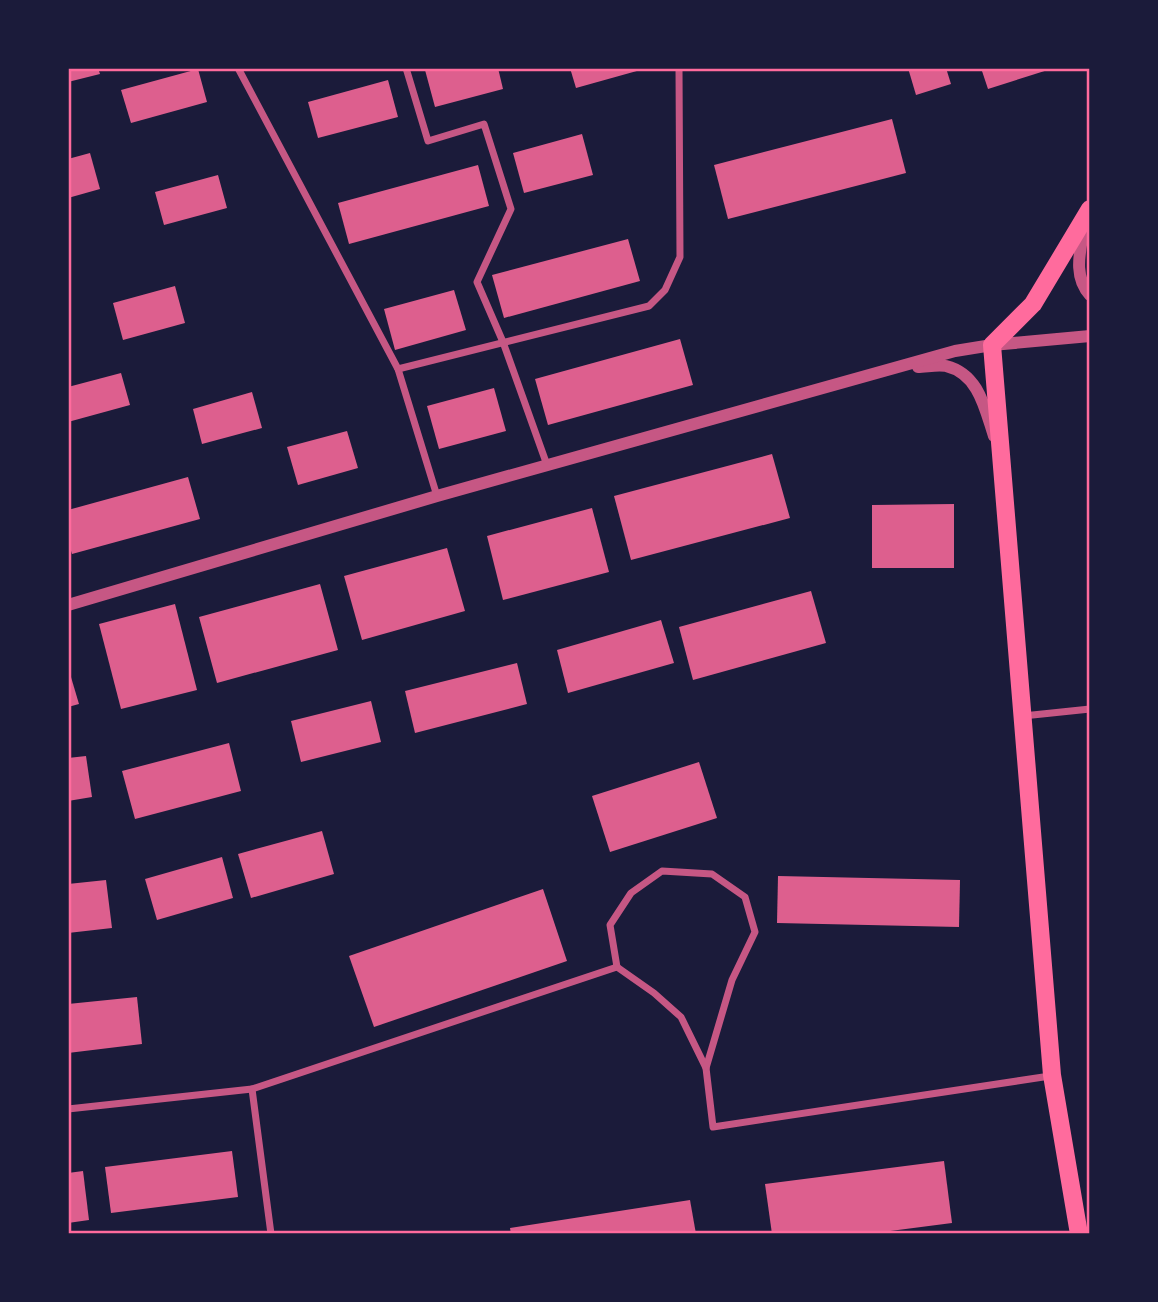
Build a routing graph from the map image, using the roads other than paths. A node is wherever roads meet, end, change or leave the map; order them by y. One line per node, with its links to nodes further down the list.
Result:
1 (238, 68): 9 (street)
2 (406, 68): 7 (street)
3 (679, 68): 7 (street)
4 (1088, 213): 5 (street); 8 (main road)
5 (1090, 295)
6 (1090, 336): 8 (street)
7 (503, 342): 9 (street); 12 (street)
8 (992, 345): 10 (street); 11 (main road)
9 (398, 369): 13 (street)
10 (893, 369): 11 (street); 12 (street)
11 (1001, 457): 16 (main road)
12 (547, 465): 13 (street)
13 (438, 496): 14 (street)
14 (68, 605)
15 (1090, 709): 16 (street)
16 (1022, 716): 19 (main road)
17 (617, 967): 18 (street); 18 (street); 20 (street)
18 (706, 1068): 19 (street)
19 (1052, 1075): 23 (main road)
20 (252, 1089): 21 (street); 22 (street)
21 (68, 1109)
22 (271, 1234)
23 (1079, 1234)

